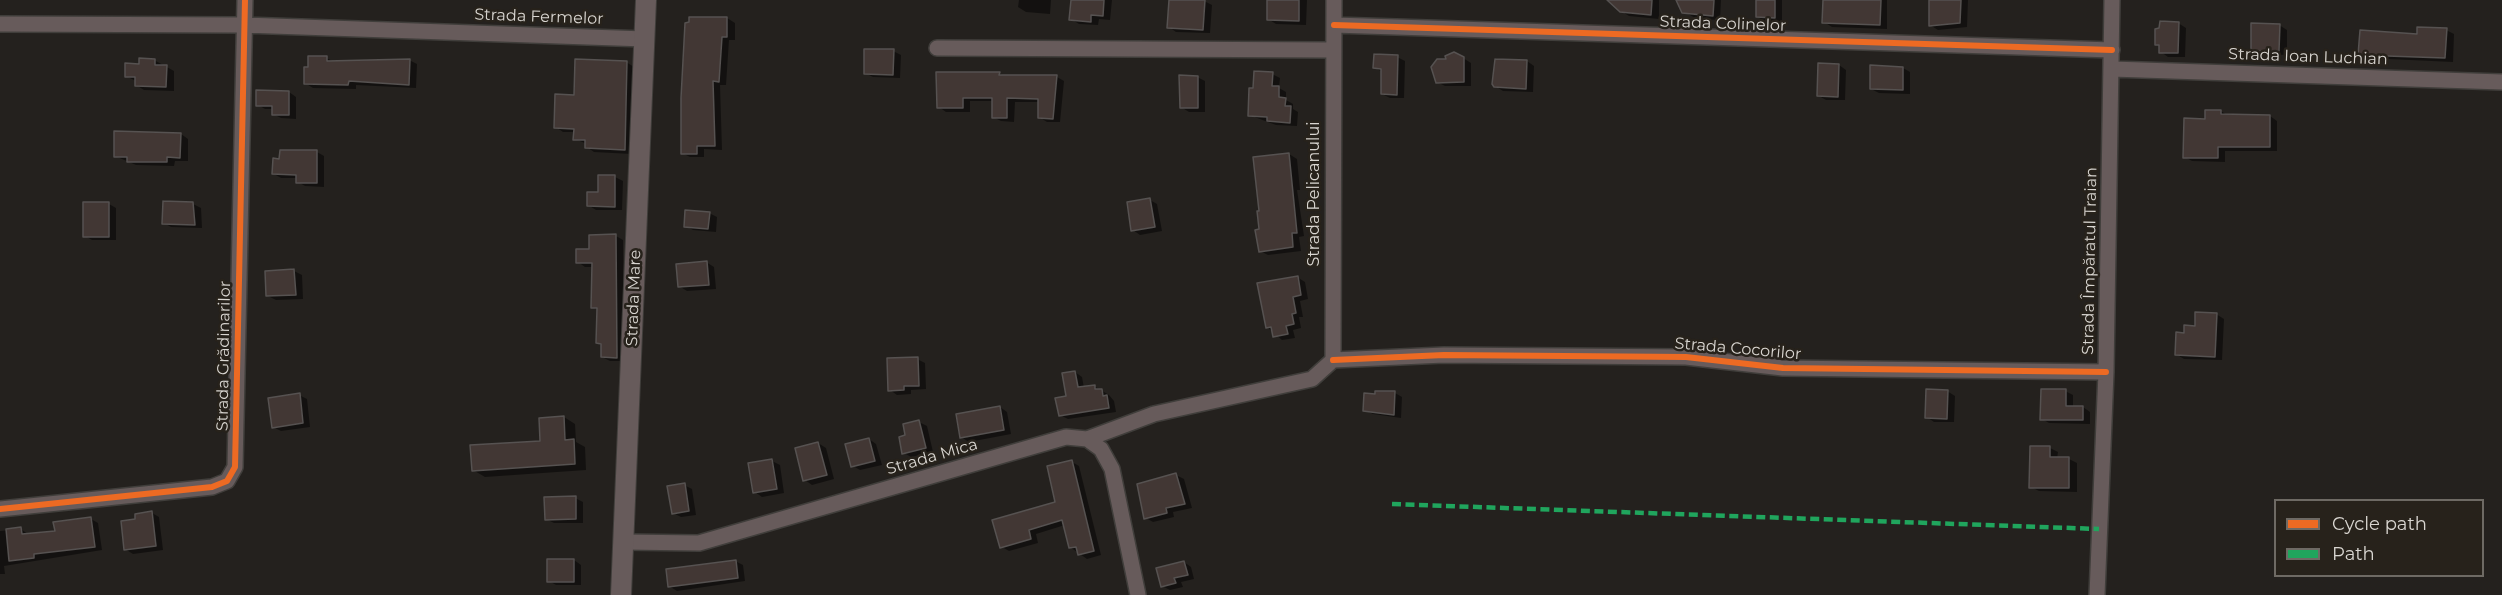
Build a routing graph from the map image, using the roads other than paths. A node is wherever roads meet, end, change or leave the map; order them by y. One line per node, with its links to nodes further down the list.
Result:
1 (245, 0): 7 (street, Strada Grădinarilor)
2 (646, 0): 8 (street, Strada Mare)
3 (1334, 0): 6 (street, Strada Pelicanului)
4 (2112, 0): 11 (street, Strada Împăratul Traian)
5 (0, 24): 7 (street, Strada Fermelor)
6 (1334, 24): 10 (street, Strada Pelicanului); 11 (street, Strada Colinelor)
7 (243, 25): 8 (street, Strada Fermelor); 17 (street, Strada Grădinarilor)
8 (645, 39): 18 (street, Strada Mare)
9 (937, 48): 10 (street)
10 (1332, 50): 14 (street, Strada Pelicanului)
11 (2112, 50): 12 (street, Strada Împăratul Traian)
12 (2112, 69): 13 (street, Strada Ioan Luchian); 15 (street, Strada Împăratul Traian)
13 (2502, 82)
14 (1333, 360): 15 (street, Strada Cocorilor); 16 (street)
15 (2106, 372): 21 (street, Strada Împăratul Traian)
16 (1087, 439): 18 (street, Strada Mica); 20 (street)
17 (0, 509)
18 (624, 542): 19 (street, Strada Mare)
19 (621, 595)
20 (1138, 595)
21 (2097, 595)

